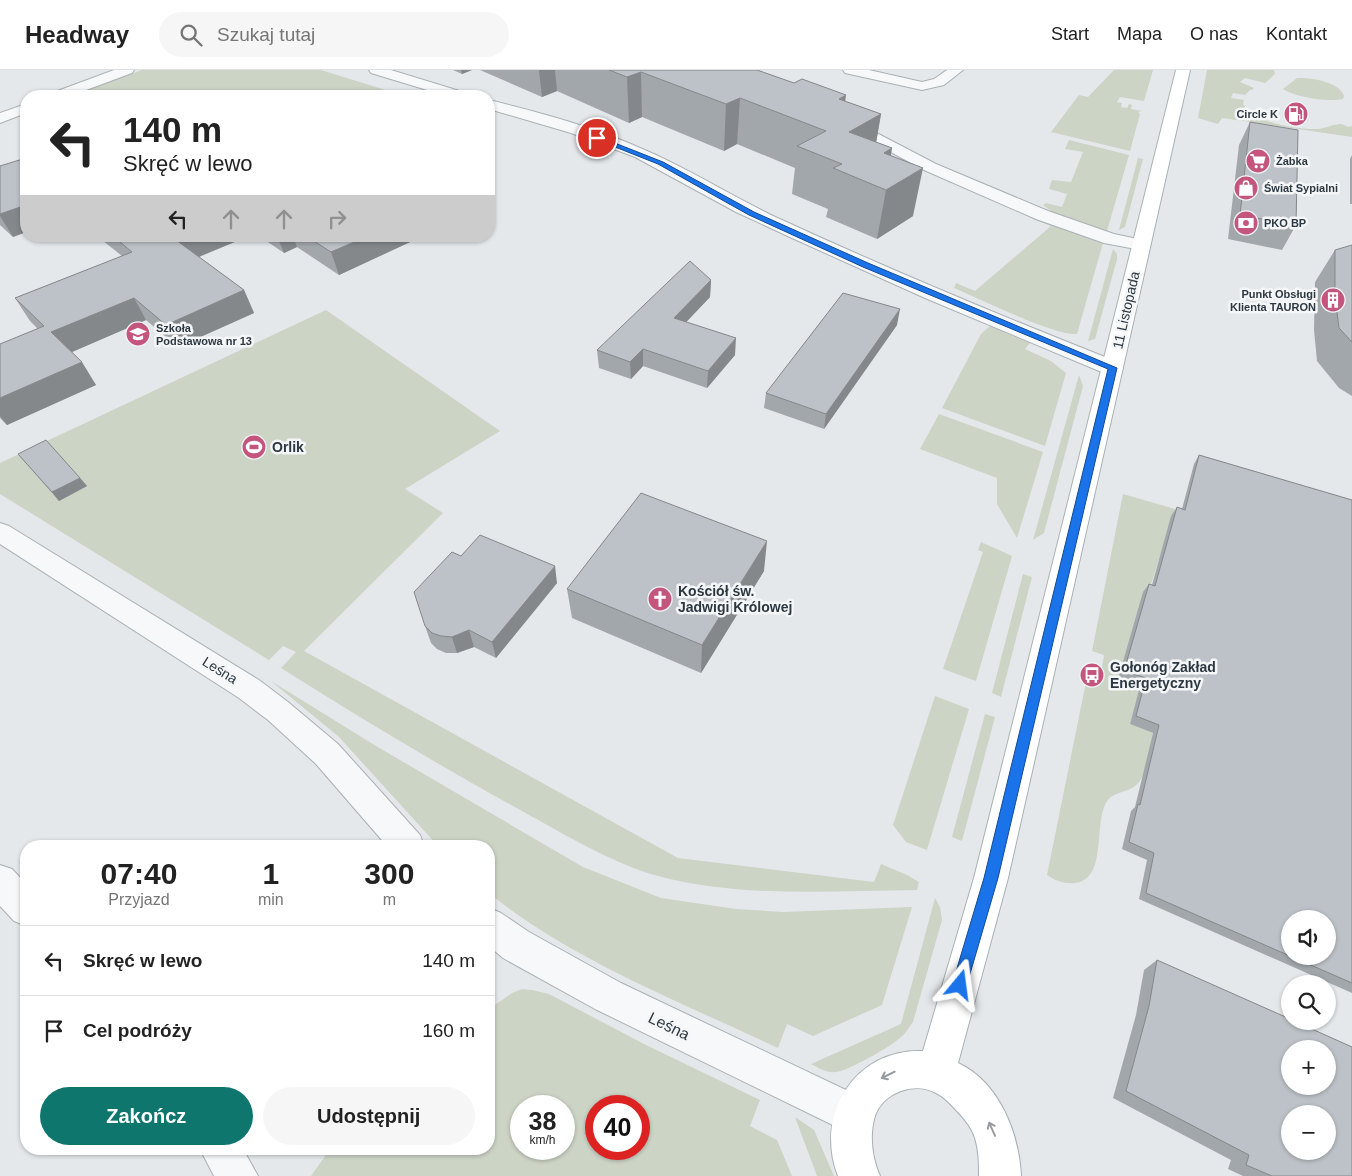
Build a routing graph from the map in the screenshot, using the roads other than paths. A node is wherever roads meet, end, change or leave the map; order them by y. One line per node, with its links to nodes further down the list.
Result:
1 (127, 70): 6 (street)
2 (376, 70): 7 (street)
3 (850, 70): 4 (street)
4 (956, 70)
5 (1183, 70): 12 (street, 11 Listopada)
6 (73, 90)
7 (442, 90)
8 (495, 106): 13 (street)
9 (20, 110): 11 (street)
10 (832, 116): 12 (street)
11 (0, 118)
12 (1141, 245): 13 (street, 11 Listopada)
13 (1112, 368): 19 (street, 11 Listopada)
14 (0, 532): 15 (street, Leśna)
15 (403, 840)
16 (0, 881): 17 (street)
17 (20, 903)
18 (495, 929): 20 (street, Leśna)
19 (936, 1073): 20 (street, one-way to 20); 24 (street, one-way to 19)
20 (855, 1115): 23 (street)
21 (224, 1155): 22 (street)
22 (237, 1176)
23 (859, 1176)
24 (1000, 1176)

